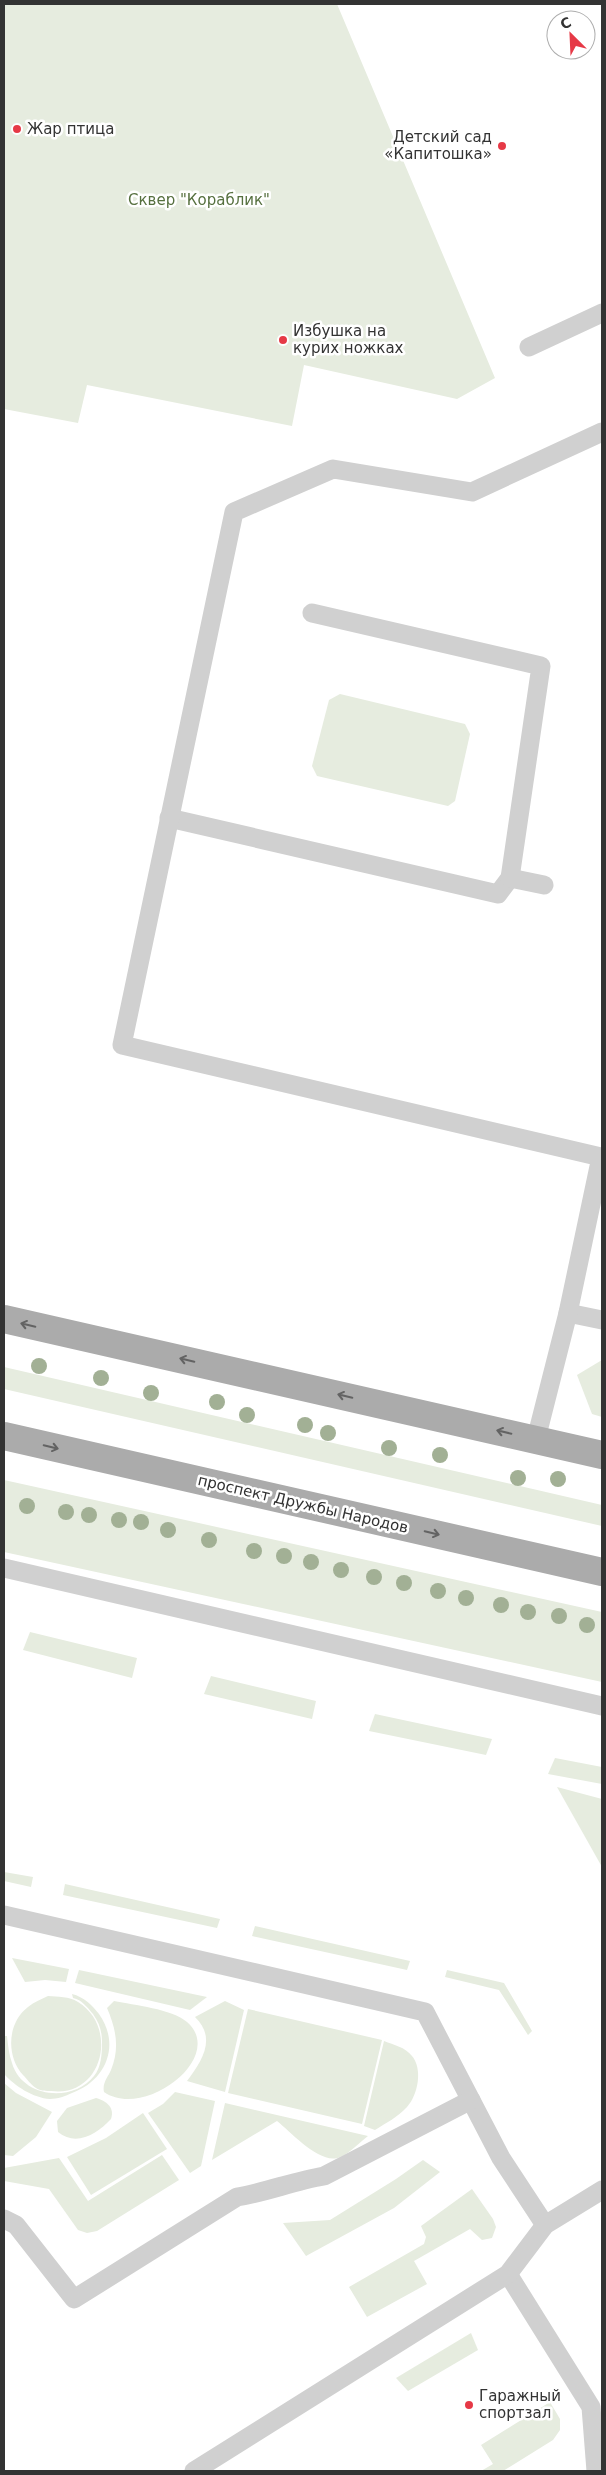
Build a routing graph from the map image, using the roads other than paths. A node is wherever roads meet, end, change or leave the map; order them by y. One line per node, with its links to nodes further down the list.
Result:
1 (602, 312): 2 (lane)
2 (529, 346)
3 (602, 432): 5 (lane)
4 (312, 613): 6 (lane)
5 (170, 818): 6 (lane); 8 (lane)
6 (510, 878): 7 (lane)
7 (544, 886)
8 (602, 1155): 9 (lane)
9 (568, 1313): 11 (lane); 13 (lane)
10 (4, 1319): 13 (main road, one-way to 10)
11 (602, 1320)
12 (4, 1436): 16 (main road, проспект Дружбы Народов, one-way to 16)
13 (536, 1439): 14 (main road)
14 (602, 1455)
15 (4, 1568): 17 (lane)
16 (602, 1572)
17 (602, 1706)
18 (4, 1915): 19 (lane)
19 (471, 2100): 21 (lane); 22 (lane)
20 (602, 2190): 22 (lane)
21 (4, 2219)
22 (545, 2226): 23 (lane)
23 (508, 2274): 24 (lane); 25 (lane)
24 (194, 2471)
25 (596, 2471)

